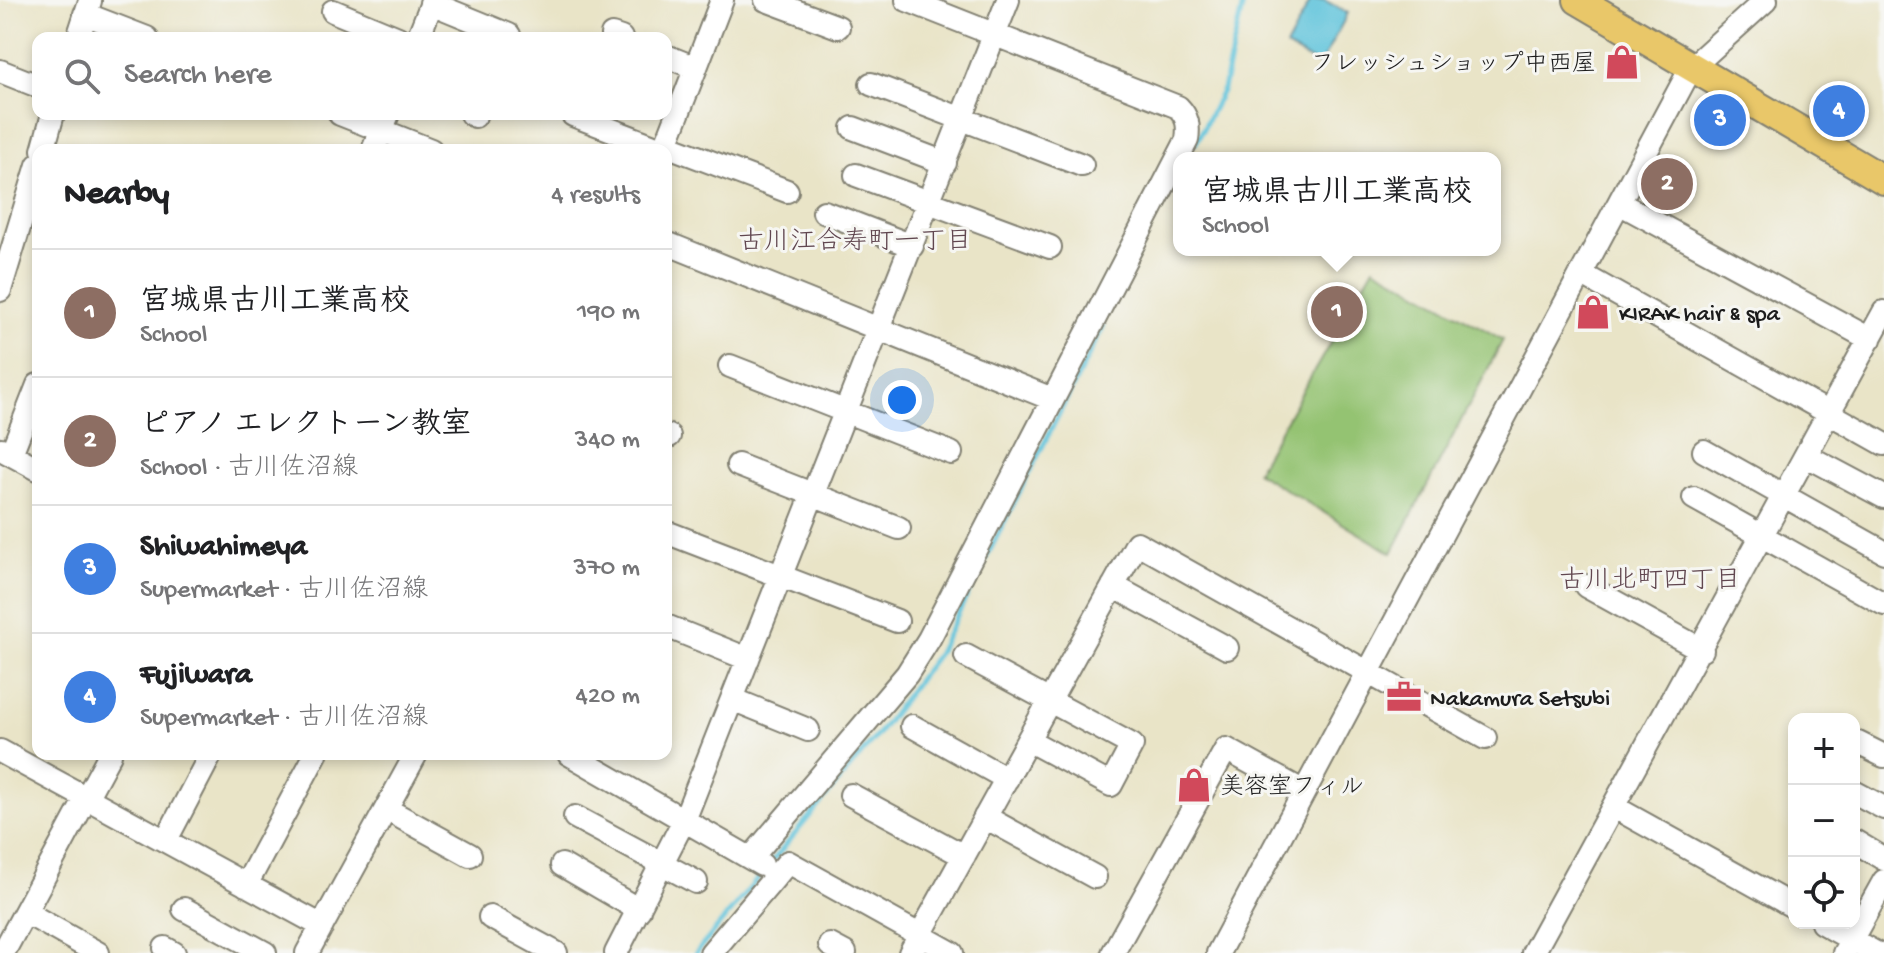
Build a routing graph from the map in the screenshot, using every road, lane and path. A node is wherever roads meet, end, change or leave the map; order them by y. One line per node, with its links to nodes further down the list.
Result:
1 (722, 0): 18 (street)
2 (766, 0): 10 (street)
3 (907, 0): 16 (street)
4 (1008, 0): 16 (street)
5 (1578, 0): 19 (main road)
6 (432, 2): 14 (street); 15 (street)
7 (1757, 5): 19 (street)
8 (88, 7): 11 (street); 12 (street)
9 (333, 11): 13 (street)
10 (838, 27)
11 (80, 32)
12 (136, 32)
13 (384, 32)
14 (420, 32)
15 (502, 32)
16 (995, 35): 24 (street); 36 (street)
17 (672, 58): 18 (street)
18 (696, 68): 23 (street)
19 (1691, 68): 41 (main road); 45 (street)
20 (0, 71): 21 (street)
21 (32, 84)
22 (871, 84): 24 (street)
23 (673, 105)
24 (962, 119): 37 (street); 38 (street)
25 (51, 120): 31 (street)
26 (354, 120): 30 (street)
27 (587, 120): 33 (street)
28 (670, 120): 34 (street)
29 (853, 128): 37 (street)
30 (381, 131): 32 (street)
31 (45, 144)
32 (415, 144)
33 (654, 144)
34 (666, 144)
35 (672, 150): 43 (street)
36 (1181, 152)
37 (945, 163): 44 (street)
38 (1082, 165)
39 (1173, 167): 57 (street)
40 (856, 175): 44 (street)
41 (1884, 180)
42 (32, 185): 51 (street)
43 (787, 191)
44 (929, 202): 48 (street); 49 (street)
45 (1619, 203): 50 (street); 54 (street)
46 (824, 212): 48 (street)
47 (672, 245): 53 (street)
48 (912, 246): 53 (street)
49 (1050, 247)
50 (1581, 274): 59 (street); 85 (street)
51 (0, 290)
52 (1884, 312): 54 (street)
53 (879, 329): 57 (street); 58 (street)
54 (1870, 339): 59 (street)
55 (730, 366): 58 (street)
56 (32, 397): 61 (street)
57 (1052, 399): 117 (street)
58 (846, 412): 63 (street); 67 (street)
59 (1830, 413): 60 (street); 64 (street)
60 (1884, 444)
61 (6, 451): 66 (street)
62 (1704, 451): 68 (street)
63 (951, 453)
64 (1807, 456): 68 (street); 69 (street)
65 (738, 465): 67 (street)
66 (32, 466)
67 (813, 494): 71 (street); 75 (street)
68 (1785, 497): 73 (street); 74 (street)
69 (1884, 497)
70 (1694, 498): 73 (street)
71 (899, 528)
72 (672, 534): 75 (street)
73 (1763, 536): 78 (street); 82 (street)
74 (1884, 552)
75 (781, 576): 79 (street); 84 (street)
76 (1113, 586): 81 (street); 85 (street); 87 (street)
77 (1586, 586): 82 (street)
78 (1884, 604)
79 (897, 621)
80 (672, 628): 84 (street)
81 (1227, 648)
82 (1702, 650): 105 (street)
83 (966, 656): 87 (street)
84 (748, 659): 86 (street)
85 (1367, 673): 90 (street); 101 (street)
86 (732, 699): 89 (street); 110 (street)
87 (1050, 701): 91 (street); 91 (street)
88 (912, 726): 100 (street)
89 (808, 730)
90 (1485, 738)
91 (1028, 740): 100 (street)
92 (1860, 744): 94 (street)
93 (0, 751): 104 (street)
94 (1884, 756)
95 (107, 760): 104 (street)
96 (208, 760): 111 (street)
97 (313, 760): 122 (street)
98 (413, 760): 107 (street)
99 (580, 760): 110 (street)
100 (1007, 779): 109 (street)
101 (1304, 792): 140 (street); 141 (street)
102 (851, 795): 114 (street)
103 (1860, 795): 106 (street)
104 (86, 797): 111 (street); 126 (street)
105 (1614, 807): 123 (street); 142 (street)
106 (1884, 808)
107 (386, 809): 113 (street); 128 (street)
108 (575, 817): 116 (street)
109 (985, 817): 114 (street); 119 (street)
110 (685, 818): 116 (street); 117 (street)
111 (166, 840): 122 (street)
112 (1860, 845): 115 (street)
113 (470, 855)
114 (964, 856): 130 (street)
115 (1884, 859)
116 (662, 864): 121 (street); 125 (street)
117 (761, 864): 130 (street); 138 (street)
118 (562, 865): 125 (street)
119 (1095, 877)
120 (1884, 881): 131 (street)
121 (696, 882)
122 (246, 885): 128 (street)
123 (1788, 904)
124 (184, 909): 134 (street)
125 (639, 910): 137 (street)
126 (25, 912): 132 (street); 133 (street)
127 (490, 917): 136 (street)
128 (322, 926): 135 (street)
129 (1829, 929): 131 (street)
130 (915, 944): 139 (street)
131 (1848, 946): 143 (street)
132 (3, 953)
133 (98, 953)
134 (265, 953)
135 (307, 953)
136 (556, 953)
137 (616, 953)
138 (711, 953)
139 (952, 953)
140 (1113, 953)
141 (1218, 953)
142 (1533, 953)
143 (1876, 953)

